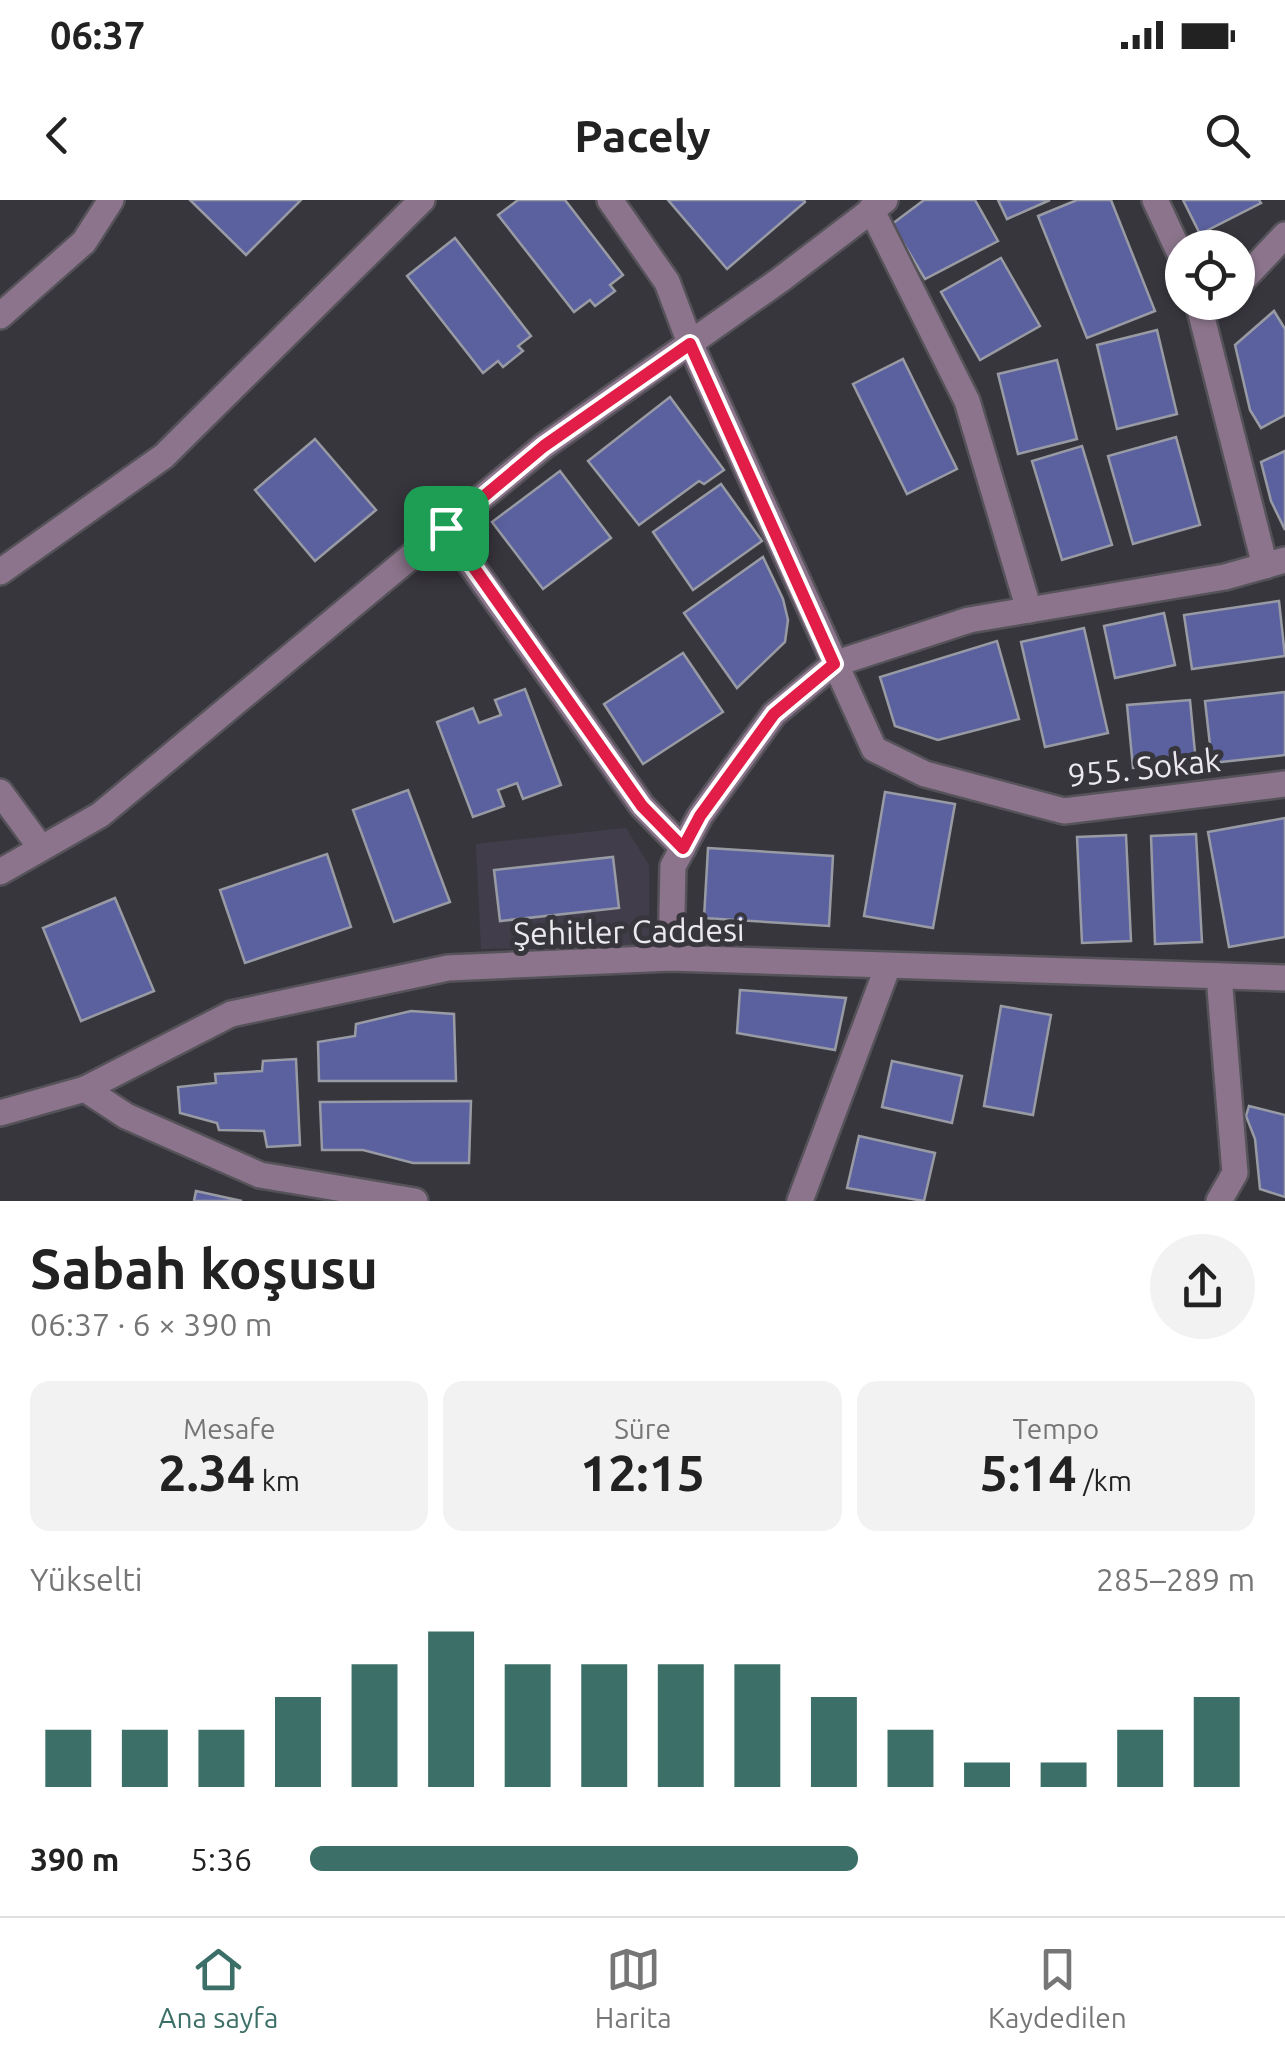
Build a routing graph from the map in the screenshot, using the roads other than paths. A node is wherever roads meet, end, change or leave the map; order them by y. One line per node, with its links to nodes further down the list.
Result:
1 (111, 200): 9 (street)
2 (422, 200): 14 (street)
3 (610, 200): 11 (street, 955. Sokak)
4 (1155, 200): 6 (street)
5 (878, 204): 11 (street); 15 (street)
6 (1169, 230)
7 (1285, 235): 8 (street)
8 (1255, 266)
9 (0, 316)
10 (1210, 320): 13 (street)
11 (690, 344): 12 (street); 16 (street, 955. Sokak)
12 (446, 528): 19 (street); 20 (street)
13 (1275, 562): 15 (street)
14 (0, 572)
15 (1029, 610): 16 (street)
16 (834, 664): 17 (street, 955. Sokak); 20 (street)
17 (1285, 784)
18 (0, 792): 19 (street)
19 (41, 848): 21 (street)
20 (683, 848): 22 (street)
21 (0, 872)
22 (671, 958): 23 (street, Şehitler Caddesi); 26 (street, Şehitler Caddesi)
23 (888, 966): 24 (street, Şehitler Caddesi); 29 (street)
24 (1219, 976): 25 (street, Şehitler Caddesi); 30 (street)
25 (1285, 978)
26 (85, 1088): 27 (street, Şehitler Caddesi); 28 (street)
27 (0, 1113)
28 (415, 1201)
29 (800, 1201)
30 (1220, 1201)

